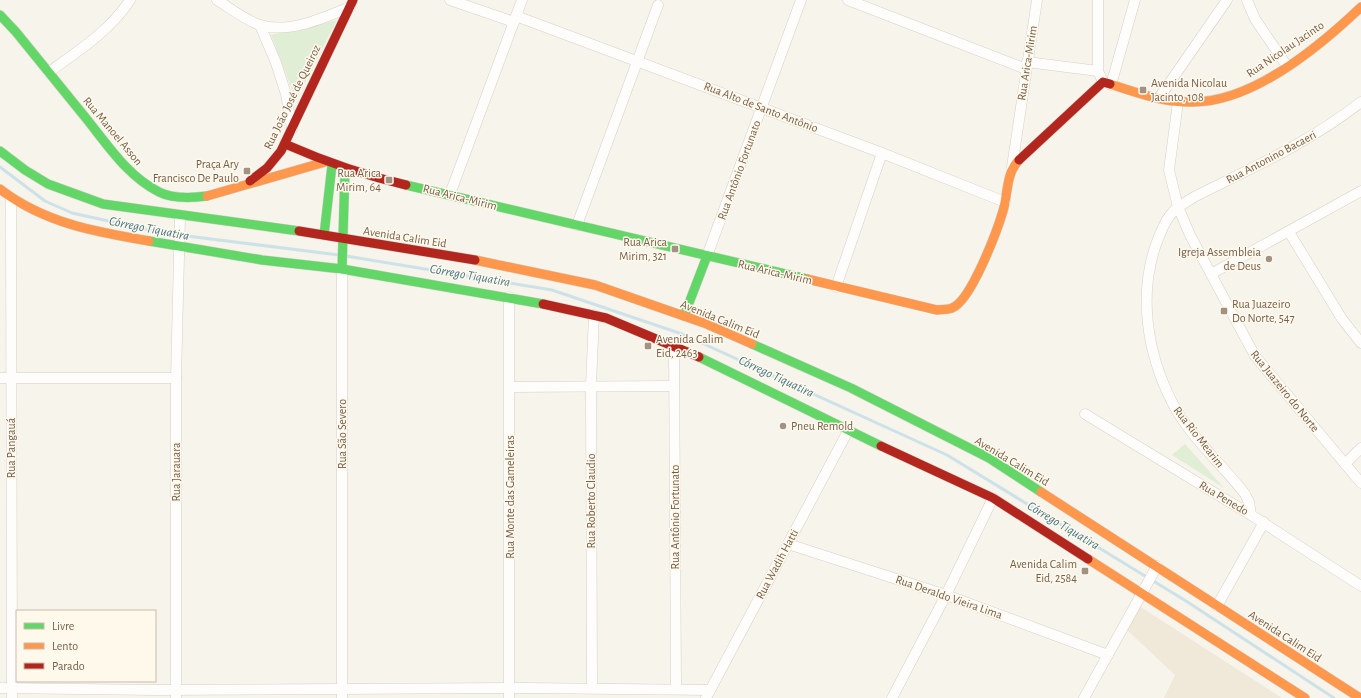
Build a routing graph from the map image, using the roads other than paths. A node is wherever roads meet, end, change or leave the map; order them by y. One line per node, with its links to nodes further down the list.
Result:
1 (130, 0): 22 (street)
2 (217, 0): 17 (street)
3 (450, 0): 16 (street, Rua Alto de Santo Antônio)
4 (522, 0): 16 (street)
5 (801, 0): 27 (street, Rua Antônio Fortunato)
6 (848, 0): 19 (street)
7 (1037, 0): 19 (street, Rua Arica-Mirim)
8 (1098, 0): 21 (street)
9 (1135, 0): 23 (street)
10 (1227, 0): 24 (street)
11 (1247, 0): 20 (street)
12 (352, 4): 17 (street); 28 (main road, Rua João José de Queiroz)
13 (658, 5): 18 (street)
14 (1361, 7): 20 (main road, Rua Nicolau Jacinto)
15 (1, 18): 22 (main road, Rua Manoel Asson)
16 (515, 19): 18 (street, Rua Alto de Santo Antônio); 38 (street)
17 (260, 25): 28 (street)
18 (637, 61): 27 (street, Rua Alto de Santo Antônio); 43 (street)
19 (1027, 65): 21 (street); 33 (street, Rua Arica-Mirim)
20 (1287, 66): 25 (main road, Rua Nicolau Jacinto)
21 (1098, 71): 23 (street)
22 (49, 72): 36 (main road, Rua Manoel Asson)
23 (1107, 84): 24 (main road, Rua Nicolau Jacinto); 33 (main road)
24 (1158, 98): 25 (main road, Rua Nicolau Jacinto)
25 (1178, 102): 41 (street)
26 (1361, 102): 41 (street, Rua Antonino Bacaeri)
27 (762, 107): 31 (street, Rua Alto de Santo Antônio); 48 (street, Rua Antônio Fortunato)
28 (292, 130): 29 (main road, Rua João José de Queiroz)
29 (285, 144): 32 (main road, Rua Arica-Mirim); 36 (main road, Rua João José de Queiroz)
30 (0, 151): 42 (main road, Avenida Calim Eid)
31 (882, 153): 40 (street, Rua Alto de Santo Antônio); 51 (street)
32 (329, 164): 34 (main road, Rua Arica-Mirim); 36 (main road); 45 (main road)
33 (1012, 167): 40 (main road, Rua Arica-Mirim)
34 (346, 170): 38 (main road, Rua Arica-Mirim); 46 (main road, Rua São Severo)
35 (0, 189): 39 (main road)
36 (235, 190)
37 (1361, 191): 44 (street)
38 (450, 194): 43 (main road, Rua Arica-Mirim)
39 (11, 198): 47 (main road); 58 (street, Rua Pangauá)
40 (1005, 202): 51 (main road, Rua Arica-Mirim)
41 (1178, 207): 50 (street, Rua Juazeiro do Norte); 69 (street, Rua Rio Mearim)
42 (180, 216): 45 (main road, Avenida Calim Eid); 47 (street, Rua Jarauara)
43 (577, 225): 48 (main road, Rua Arica-Mirim)
44 (1289, 232): 50 (street); 55 (street)
45 (324, 235): 46 (main road, Avenida Calim Eid)
46 (342, 239): 49 (main road, Rua São Severo); 54 (main road, Avenida Calim Eid)
47 (178, 247): 49 (main road); 59 (street, Rua Jarauara)
48 (707, 256): 51 (main road, Rua Arica-Mirim); 54 (main road, Rua Antônio Fortunato)
49 (342, 266): 52 (main road); 84 (street, Rua São Severo)
50 (1211, 274): 66 (street, Rua Juazeiro do Norte)
51 (836, 287)
52 (509, 297): 53 (main road); 62 (street, Rua Monte das Gameleiras)
53 (594, 315): 56 (main road); 60 (street, Rua Roberto Claudio)
54 (684, 316): 72 (main road, Avenida Calim Eid)
55 (1361, 343)
56 (674, 346): 61 (street, Rua Antônio Fortunato); 64 (main road)
57 (0, 378): 58 (street)
58 (11, 378): 59 (street); 81 (street, Rua Pangauá)
59 (176, 378): 83 (street, Rua Jarauara)
60 (591, 386): 61 (street); 62 (street); 79 (street, Rua Roberto Claudio)
61 (674, 386): 80 (street, Rua Antônio Fortunato)
62 (510, 387): 82 (street, Rua Monte das Gameleiras)
63 (1085, 414): 69 (street, Rua Penedo)
64 (848, 431): 68 (main road); 71 (street, Rua Wadih Hatti)
65 (1361, 448): 66 (street)
66 (1345, 464): 67 (street, Rua Juazeiro do Norte)
67 (1361, 482)
68 (993, 498): 74 (main road); 75 (street)
69 (1251, 515): 70 (street, Rua Penedo)
70 (1264, 522): 73 (street, Rua Penedo); 76 (street)
71 (788, 544): 75 (street, Rua Deraldo Vieira Lima); 85 (street, Rua Wadih Hatti)
72 (1155, 570): 74 (street); 76 (main road, Avenida Calim Eid)
73 (1361, 586)
74 (1144, 589): 77 (street); 88 (main road)
75 (946, 595): 77 (street, Rua Deraldo Vieira Lima); 86 (street)
76 (1217, 606): 89 (main road, Avenida Calim Eid)
77 (1108, 655): 87 (street)
78 (0, 688): 81 (street)
79 (592, 688): 80 (street); 82 (street)
80 (676, 688): 85 (street)
81 (12, 693): 83 (street)
82 (509, 693): 84 (street)
83 (176, 694): 84 (street)
84 (342, 694)
85 (708, 694)
86 (892, 698)
87 (1084, 698)
88 (1305, 698)
89 (1360, 698)

